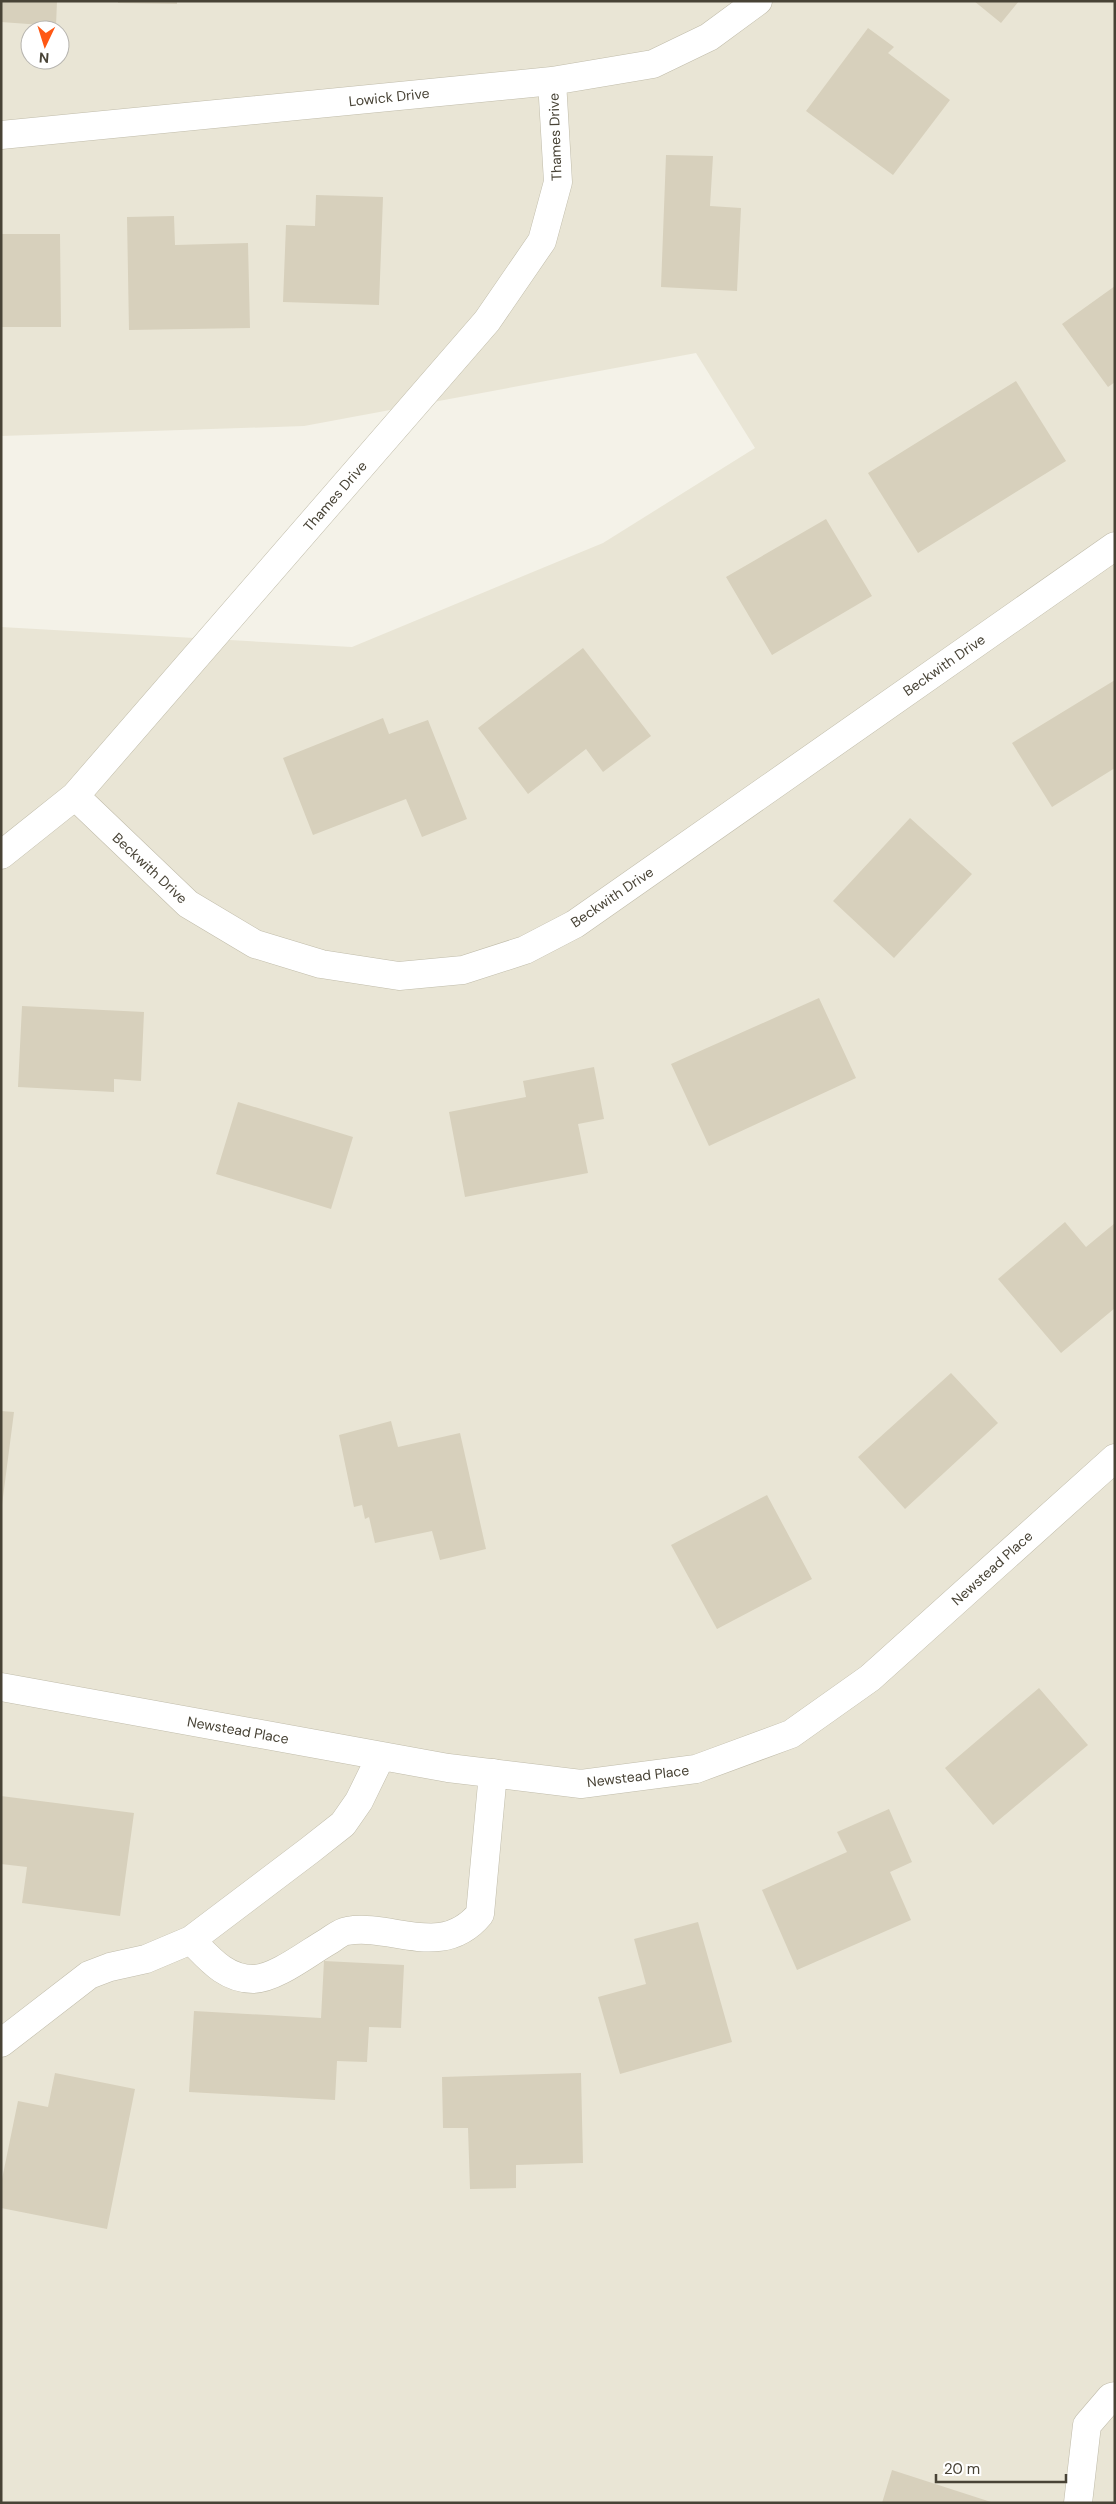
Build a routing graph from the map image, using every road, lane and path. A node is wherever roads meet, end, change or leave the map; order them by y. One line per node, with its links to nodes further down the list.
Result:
1 (758, 1): 2 (street, Lowick Drive)
2 (552, 81): 3 (street, Lowick Drive); 5 (street, Thames Drive)
3 (1, 135)
4 (1115, 546): 5 (street, Beckwith Drive)
5 (75, 796): 6 (street, Thames Drive)
6 (1, 855)
7 (1115, 1458): 10 (street, Newstead Place)
8 (1, 1686): 9 (street, Newstead Place)
9 (382, 1756): 10 (street, Newstead Place); 11 (street)
10 (493, 1773): 11 (street)
11 (190, 1940): 12 (street)
12 (1, 2043)
13 (1115, 2396): 14 (street)
14 (1078, 2503)

